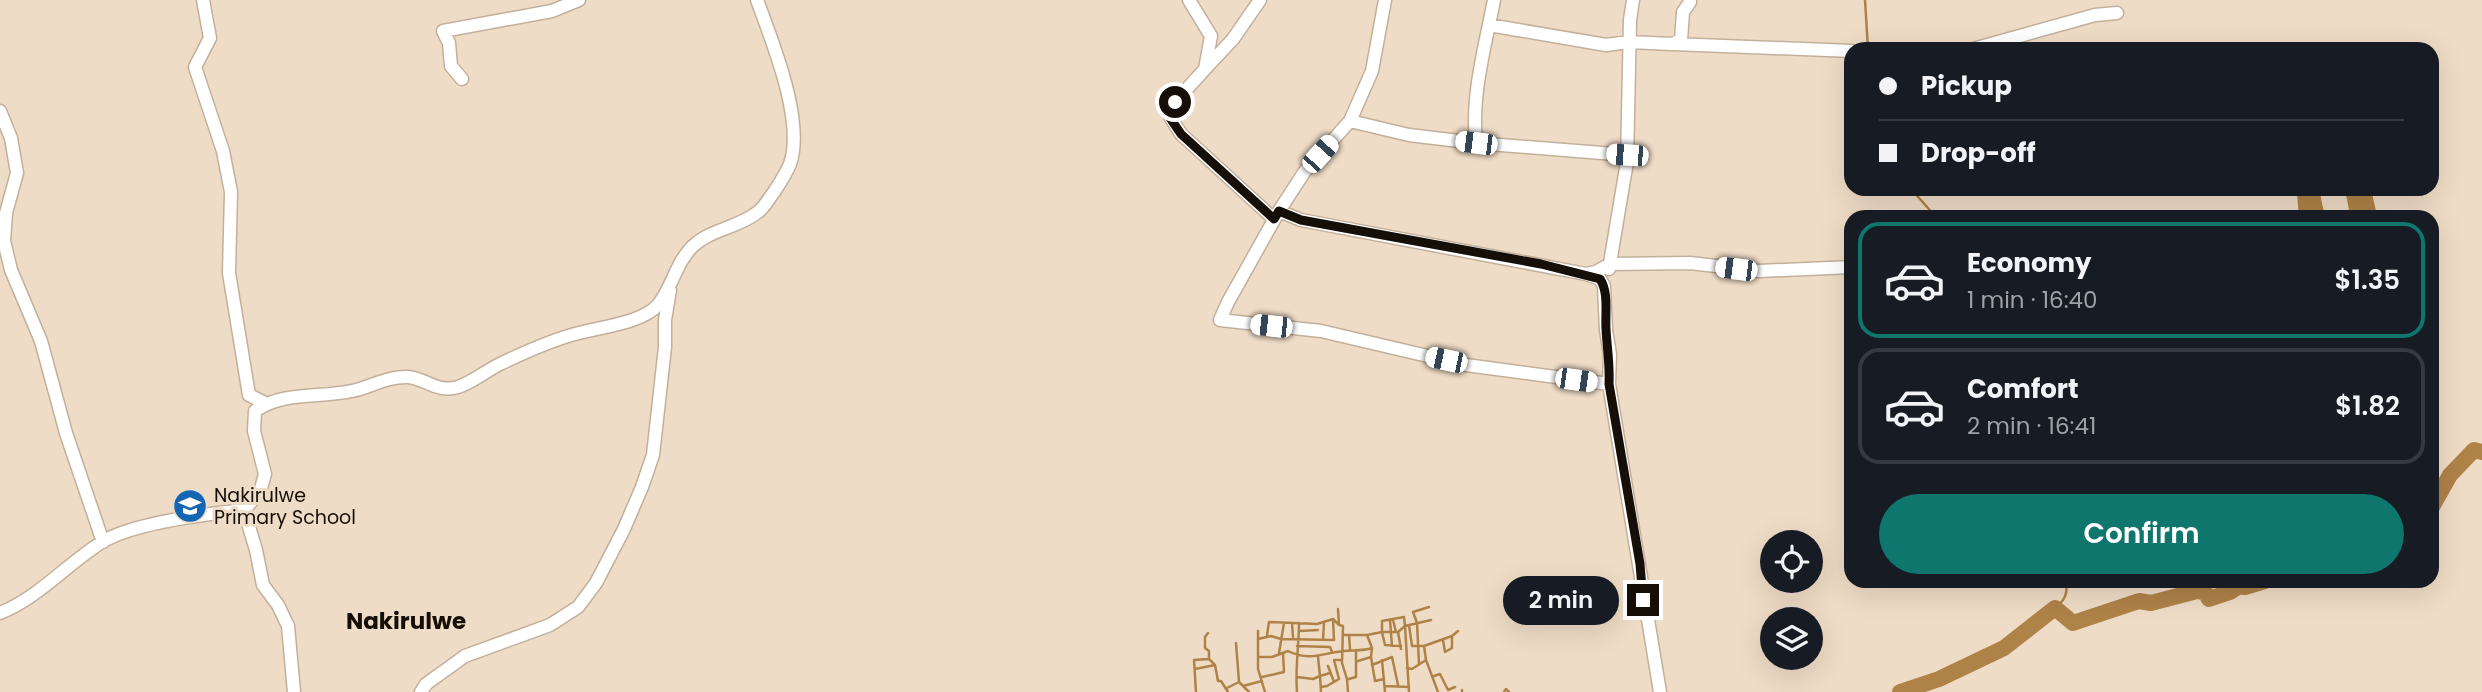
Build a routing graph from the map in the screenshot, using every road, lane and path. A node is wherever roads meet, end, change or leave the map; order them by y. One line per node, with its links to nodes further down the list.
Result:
1 (203, 0): 29 (street)
2 (579, 0): 17 (street)
3 (757, 0): 26 (street)
4 (1189, 0): 16 (street)
5 (1261, 0): 16 (street)
6 (1385, 0): 19 (street)
7 (1494, 0): 11 (street)
8 (1633, 0): 12 (street)
9 (1690, 2): 14 (street)
10 (2117, 13): 13 (street)
11 (1489, 25): 12 (street); 20 (street)
12 (1629, 42): 14 (street); 21 (street)
13 (1998, 42)
14 (1672, 44): 15 (street)
15 (1844, 51)
16 (1205, 69): 22 (street)
17 (462, 79)
18 (0, 111): 31 (street)
19 (1350, 121): 20 (street); 22 (street)
20 (1476, 143): 21 (street)
21 (1627, 155): 23 (street)
22 (1276, 215): 25 (street); 28 (street)
23 (1610, 264): 24 (street); 25 (street); 27 (street)
24 (1844, 267)
25 (1586, 274): 27 (street)
26 (672, 279): 29 (street); 34 (street)
27 (1604, 286): 28 (street)
28 (1609, 384): 35 (street)
29 (265, 403): 30 (street)
30 (244, 510): 31 (street); 33 (street)
31 (103, 542): 32 (street)
32 (0, 613)
33 (294, 692)
34 (421, 692)
35 (1660, 692)

